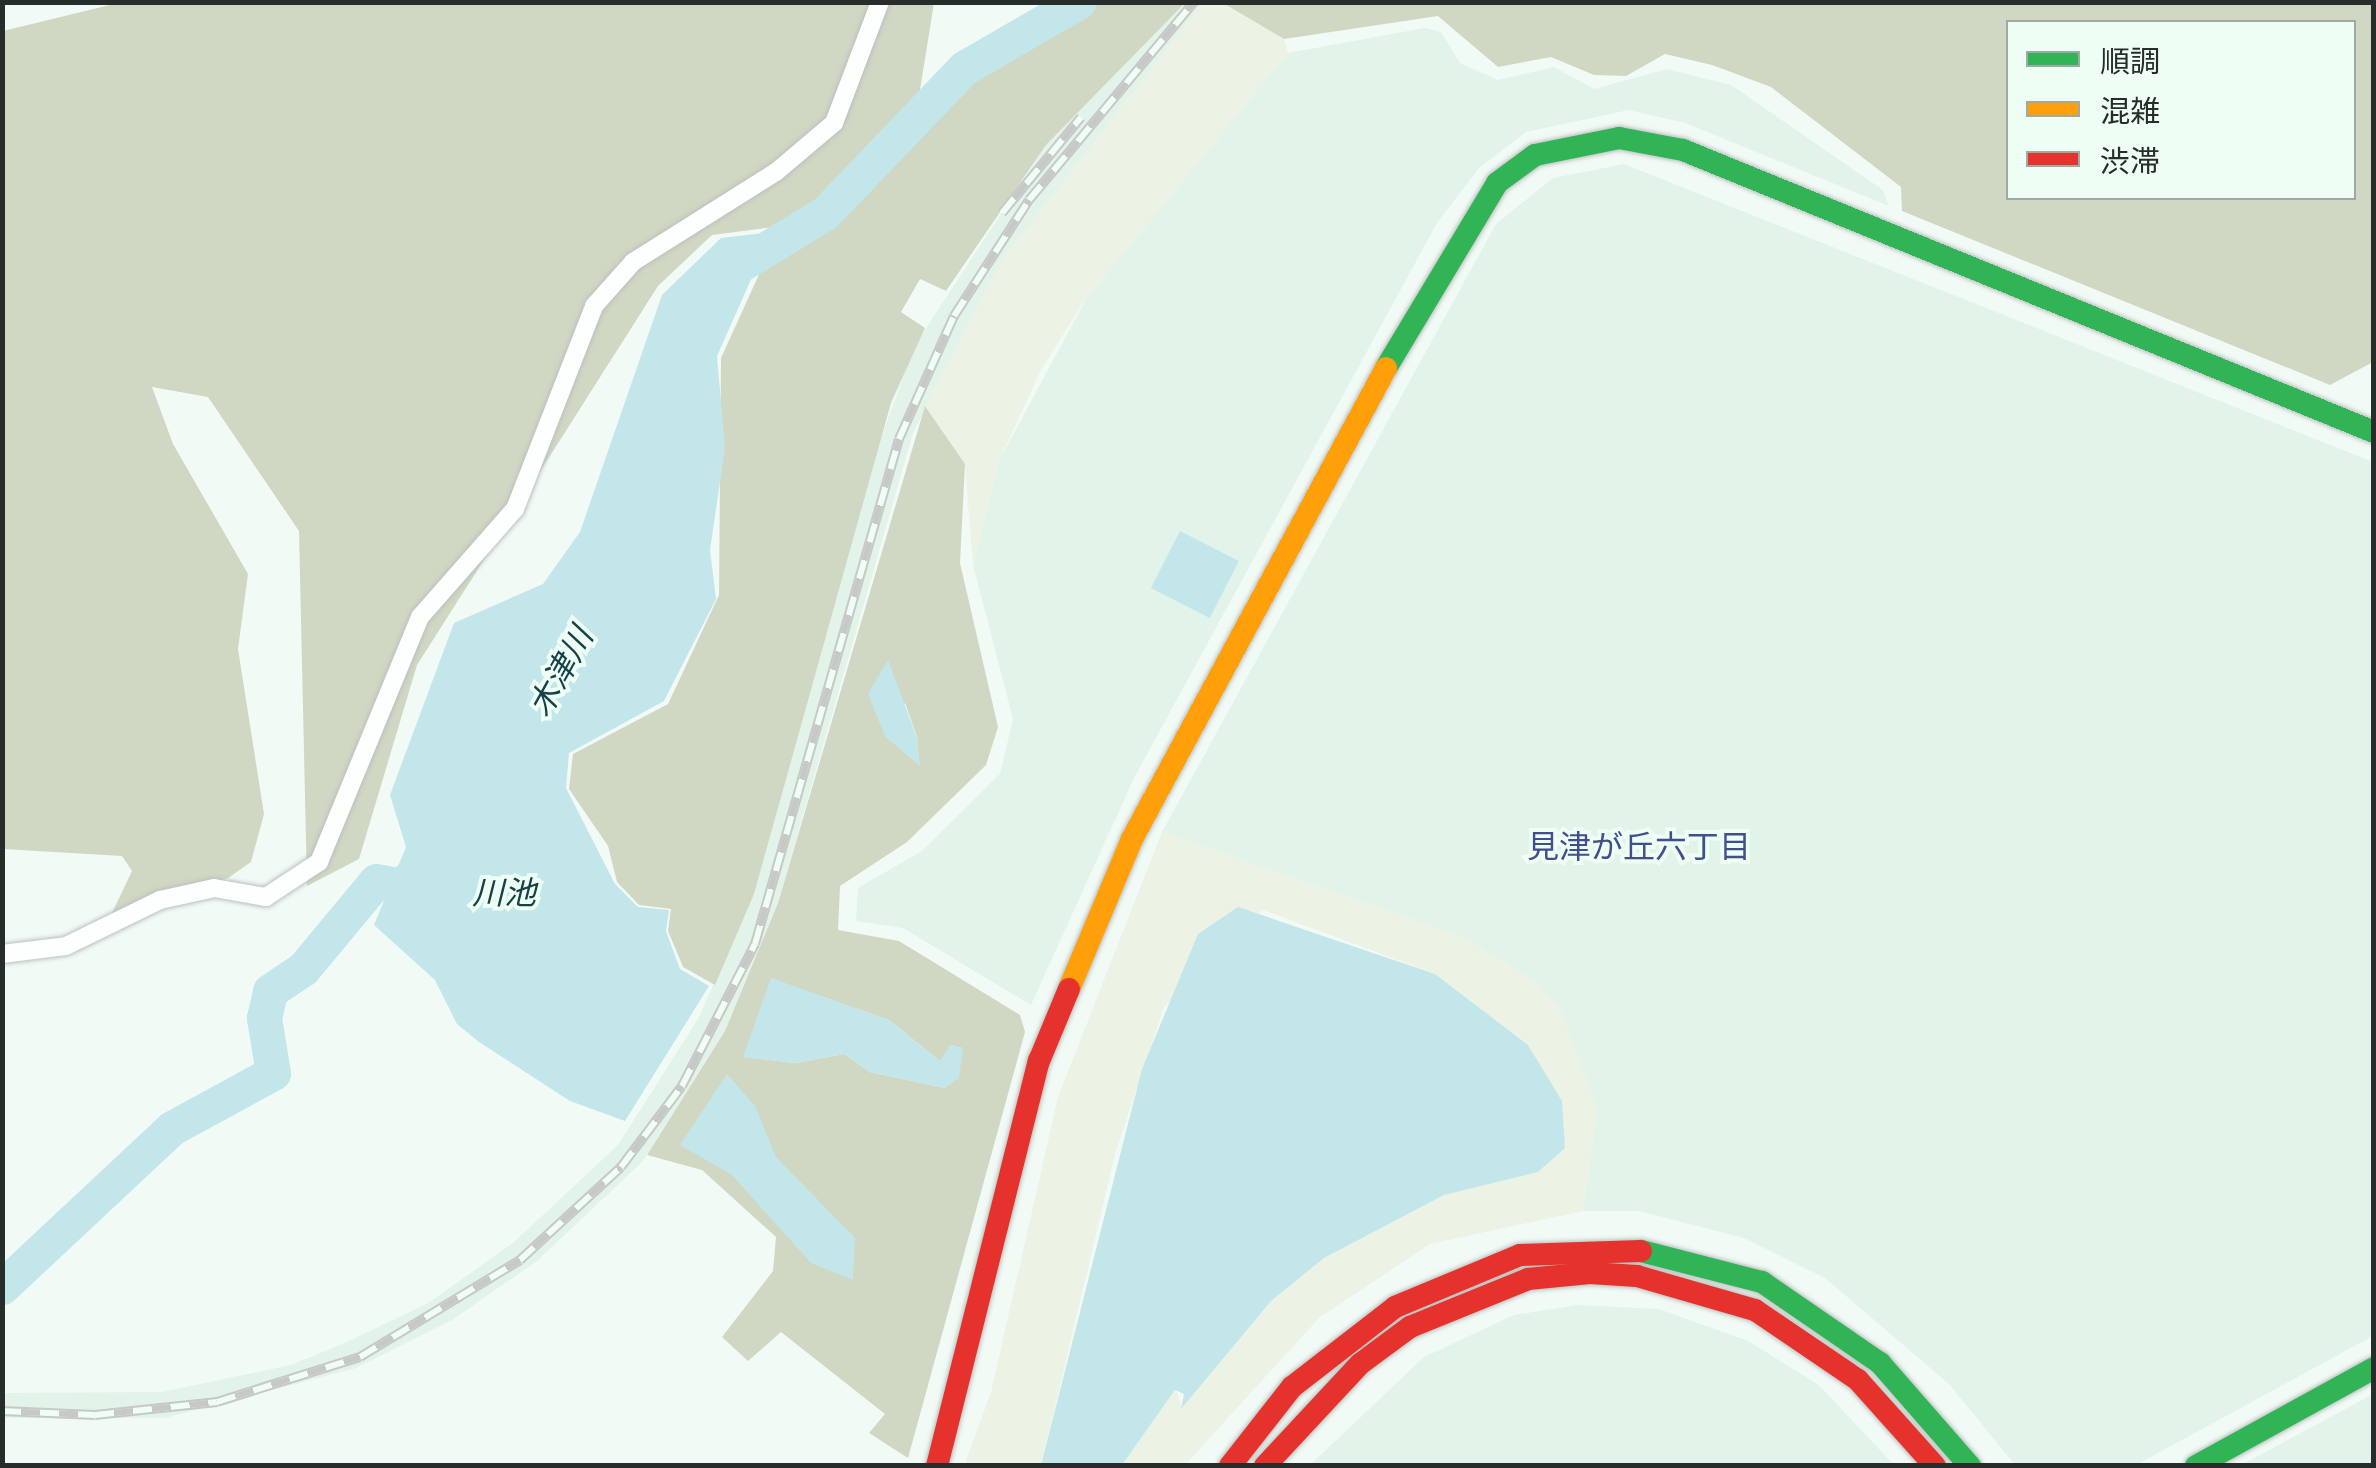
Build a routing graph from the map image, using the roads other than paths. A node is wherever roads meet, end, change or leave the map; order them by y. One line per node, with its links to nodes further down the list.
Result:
1 (880, 2): 3 (street)
2 (2374, 432): 5 (street)
3 (2, 954)
4 (2374, 1368): 10 (street)
5 (936, 1466)
6 (1230, 1466): 9 (street)
7 (1265, 1466): 8 (street)
8 (1935, 1466)
9 (1970, 1466)
10 (2196, 1466)

